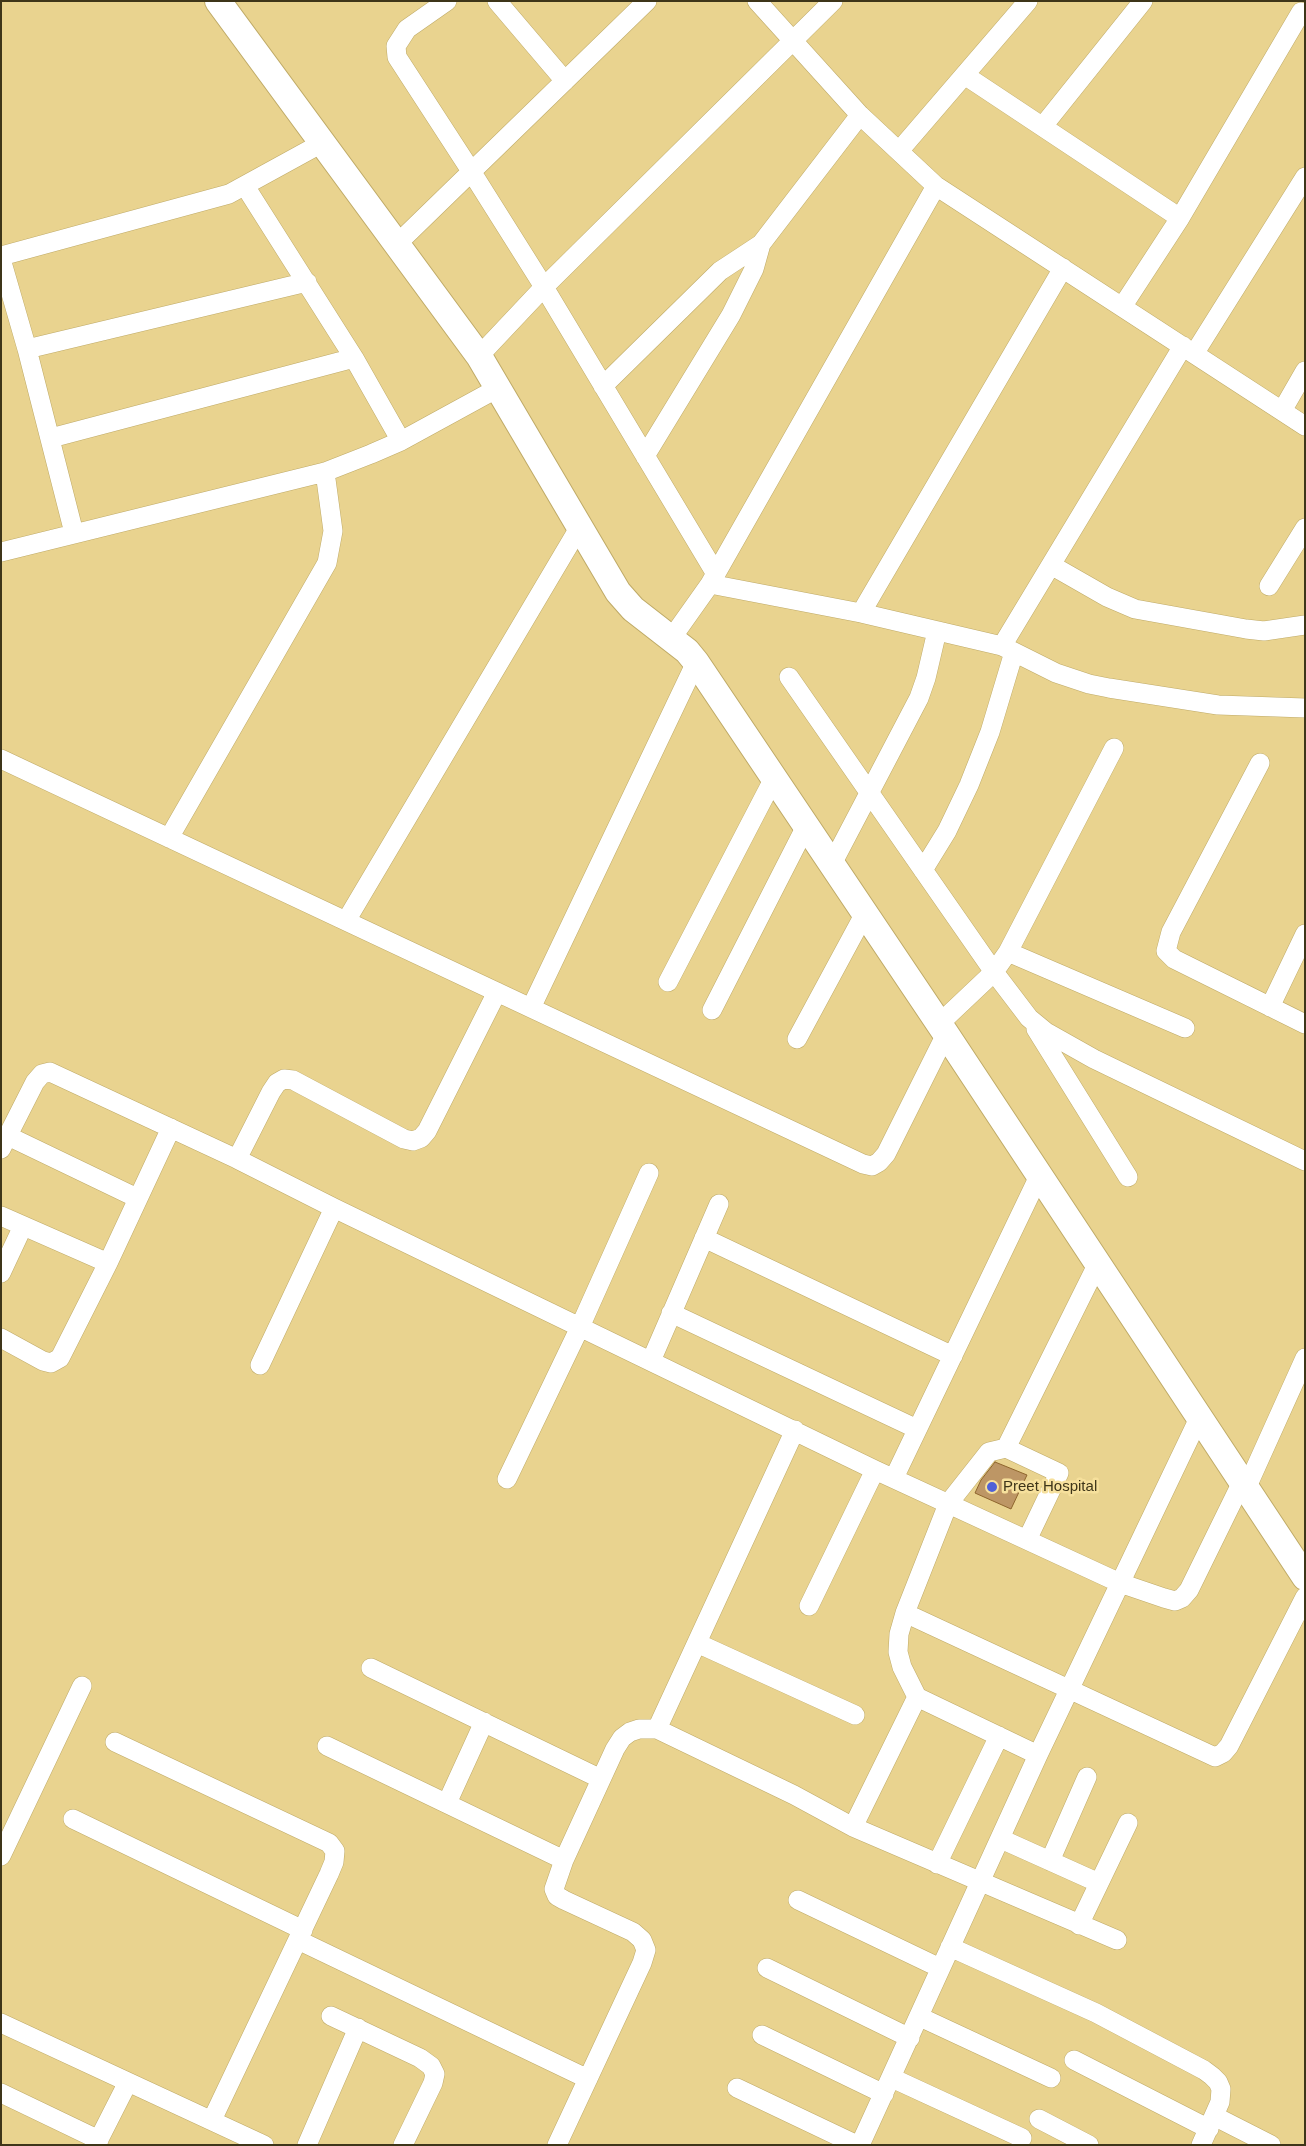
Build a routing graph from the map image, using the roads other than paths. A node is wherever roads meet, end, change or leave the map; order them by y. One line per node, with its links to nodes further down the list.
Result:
1 (218, 1): 15 (street)
2 (447, 1): 17 (street)
3 (497, 1): 12 (street)
4 (647, 1): 12 (street)
5 (757, 1): 10 (street)
6 (833, 1): 10 (street)
7 (1028, 1): 11 (street)
8 (1143, 1): 14 (street)
9 (1297, 10): 21 (street)
10 (794, 40): 13 (street); 27 (street)
11 (966, 76): 14 (street); 16 (street)
12 (565, 81): 17 (street)
13 (860, 115): 16 (street); 23 (street)
14 (1043, 126): 21 (street)
15 (322, 143): 19 (street); 22 (street)
16 (899, 151): 20 (street)
17 (471, 171): 22 (street); 27 (street)
18 (1305, 177): 30 (street)
19 (245, 186): 24 (street); 26 (street)
20 (936, 186): 25 (street); 47 (street)
21 (1180, 218): 28 (street)
22 (397, 244): 31 (street)
23 (761, 244): 34 (street); 40 (street)
24 (1, 258): 29 (street)
25 (1063, 268): 28 (street); 49 (street)
26 (307, 282): 29 (street); 32 (street)
27 (544, 287): 31 (street); 34 (street)
28 (1122, 307): 30 (street)
29 (27, 349): 38 (street)
30 (1188, 350): 36 (street); 46 (street)
31 (478, 356): 35 (street)
32 (354, 358): 38 (street); 39 (street)
33 (1305, 371): 36 (street)
34 (603, 386): 40 (street)
35 (498, 388): 39 (street); 42 (street)
36 (1282, 411): 37 (street)
37 (1305, 426)
38 (51, 438): 44 (street)
39 (401, 440): 41 (street)
40 (645, 456): 47 (street)
41 (325, 472): 44 (street); 63 (street)
42 (580, 528): 52 (street); 67 (street)
43 (1305, 528): 48 (street)
44 (74, 533): 45 (street)
45 (1, 552)
46 (1051, 564): 50 (street); 53 (street)
47 (713, 579): 49 (street); 52 (street)
48 (1269, 586)
49 (861, 613): 51 (street)
50 (1305, 625)
51 (937, 631): 53 (street); 61 (street)
52 (670, 639): 54 (street)
53 (1008, 649): 56 (street); 65 (street)
54 (696, 662): 60 (street); 74 (street)
55 (790, 677): 61 (street)
56 (1305, 708)
57 (1114, 748): 69 (street)
58 (1, 759): 63 (street)
59 (1260, 763): 73 (street)
60 (774, 778): 62 (street); 71 (street)
61 (870, 793): 64 (street); 65 (street)
62 (806, 826): 64 (street); 75 (street)
63 (169, 838): 67 (street)
64 (832, 864): 66 (street)
65 (923, 870): 70 (street)
66 (864, 913): 79 (street); 80 (street)
67 (346, 921): 72 (street)
68 (1305, 934): 73 (street)
69 (1008, 952): 70 (street); 78 (street)
70 (994, 972): 76 (street); 79 (street)
71 (668, 982)
72 (497, 992): 74 (street); 83 (street)
73 (1270, 1007): 77 (street)
74 (531, 1008): 79 (street)
75 (712, 1010)
76 (1029, 1018): 84 (street); 87 (street)
77 (1305, 1024)
78 (1185, 1028)
79 (942, 1029): 86 (street)
80 (796, 1039)
81 (171, 1128): 82 (street); 83 (street); 88 (street)
82 (5, 1143): 88 (street)
83 (237, 1159): 90 (street)
84 (1305, 1161)
85 (649, 1174): 98 (street)
86 (1039, 1176): 95 (street); 100 (street)
87 (1128, 1177)
88 (137, 1198): 94 (street)
89 (719, 1204): 93 (street)
90 (334, 1208): 98 (street); 103 (street)
91 (1, 1216): 92 (street)
92 (24, 1226): 94 (street); 96 (street)
93 (704, 1238): 97 (street); 100 (street)
94 (108, 1263): 99 (street)
95 (1097, 1265): 104 (street); 107 (street)
96 (3, 1266)
97 (671, 1313): 102 (street); 105 (street)
98 (580, 1327): 102 (street); 110 (street)
99 (1, 1338)
100 (952, 1356): 105 (street)
101 (1305, 1358): 111 (street)
102 (651, 1361): 106 (street)
103 (260, 1365)
104 (1199, 1418): 111 (street); 115 (street)
105 (917, 1429): 109 (street)
106 (795, 1430): 108 (street); 119 (street)
107 (1006, 1448): 112 (street); 113 (street)
108 (875, 1470): 109 (street); 117 (street)
109 (894, 1478): 112 (street)
110 (507, 1479)
111 (1244, 1486): 114 (street); 115 (street)
112 (948, 1504): 113 (street); 118 (street)
113 (1028, 1540): 115 (street)
114 (1302, 1562)
115 (1120, 1583): 122 (street)
116 (1305, 1597): 122 (street)
117 (809, 1606)
118 (905, 1613): 122 (street); 123 (street)
119 (697, 1644): 124 (street); 126 (street)
120 (371, 1668): 125 (street)
121 (82, 1686): 138 (street)
122 (1069, 1690): 130 (street)
123 (917, 1697): 127 (street); 136 (street)
124 (855, 1715)
125 (484, 1722): 132 (street); 133 (street)
126 (657, 1729): 132 (street); 136 (street)
127 (999, 1736): 130 (street); 141 (street)
128 (115, 1742): 146 (street)
129 (327, 1746): 133 (street)
130 (1038, 1755): 137 (street)
131 (1088, 1777): 140 (street)
132 (601, 1779): 139 (street)
133 (447, 1803): 139 (street)
134 (73, 1819): 146 (street)
135 (1128, 1823): 143 (street)
136 (853, 1827): 141 (street)
137 (1001, 1839): 140 (street); 142 (street)
138 (1, 1856)
139 (564, 1860): 159 (street)
140 (1050, 1861): 143 (street)
141 (936, 1864): 142 (street)
142 (981, 1883): 145 (street); 148 (street)
143 (1099, 1883): 145 (street)
144 (798, 1900): 150 (street)
145 (1079, 1925): 147 (street)
146 (300, 1935): 159 (street); 165 (street)
147 (1117, 1940)
148 (950, 1947): 150 (street); 166 (street)
149 (767, 1968): 156 (street)
150 (940, 1968): 152 (street)
151 (331, 2016): 154 (street)
152 (920, 2017): 156 (street); 158 (street)
153 (1, 2023): 160 (street)
154 (358, 2028): 170 (street); 171 (street)
155 (762, 2035): 161 (street)
156 (910, 2038): 161 (street)
157 (1074, 2060): 166 (street)
158 (1051, 2078)
159 (588, 2079): 172 (street)
160 (128, 2082): 165 (street); 168 (street)
161 (888, 2086): 167 (street); 173 (street)
162 (737, 2088): 173 (street)
163 (1, 2093): 168 (street)
164 (1039, 2119): 174 (street)
165 (212, 2120): 169 (street)
166 (1208, 2130): 175 (street)
167 (1022, 2138)
168 (98, 2142)
169 (264, 2145)
170 (307, 2145)
171 (404, 2145)
172 (557, 2145)
173 (858, 2145)
174 (1089, 2145)
175 (1271, 2145)

